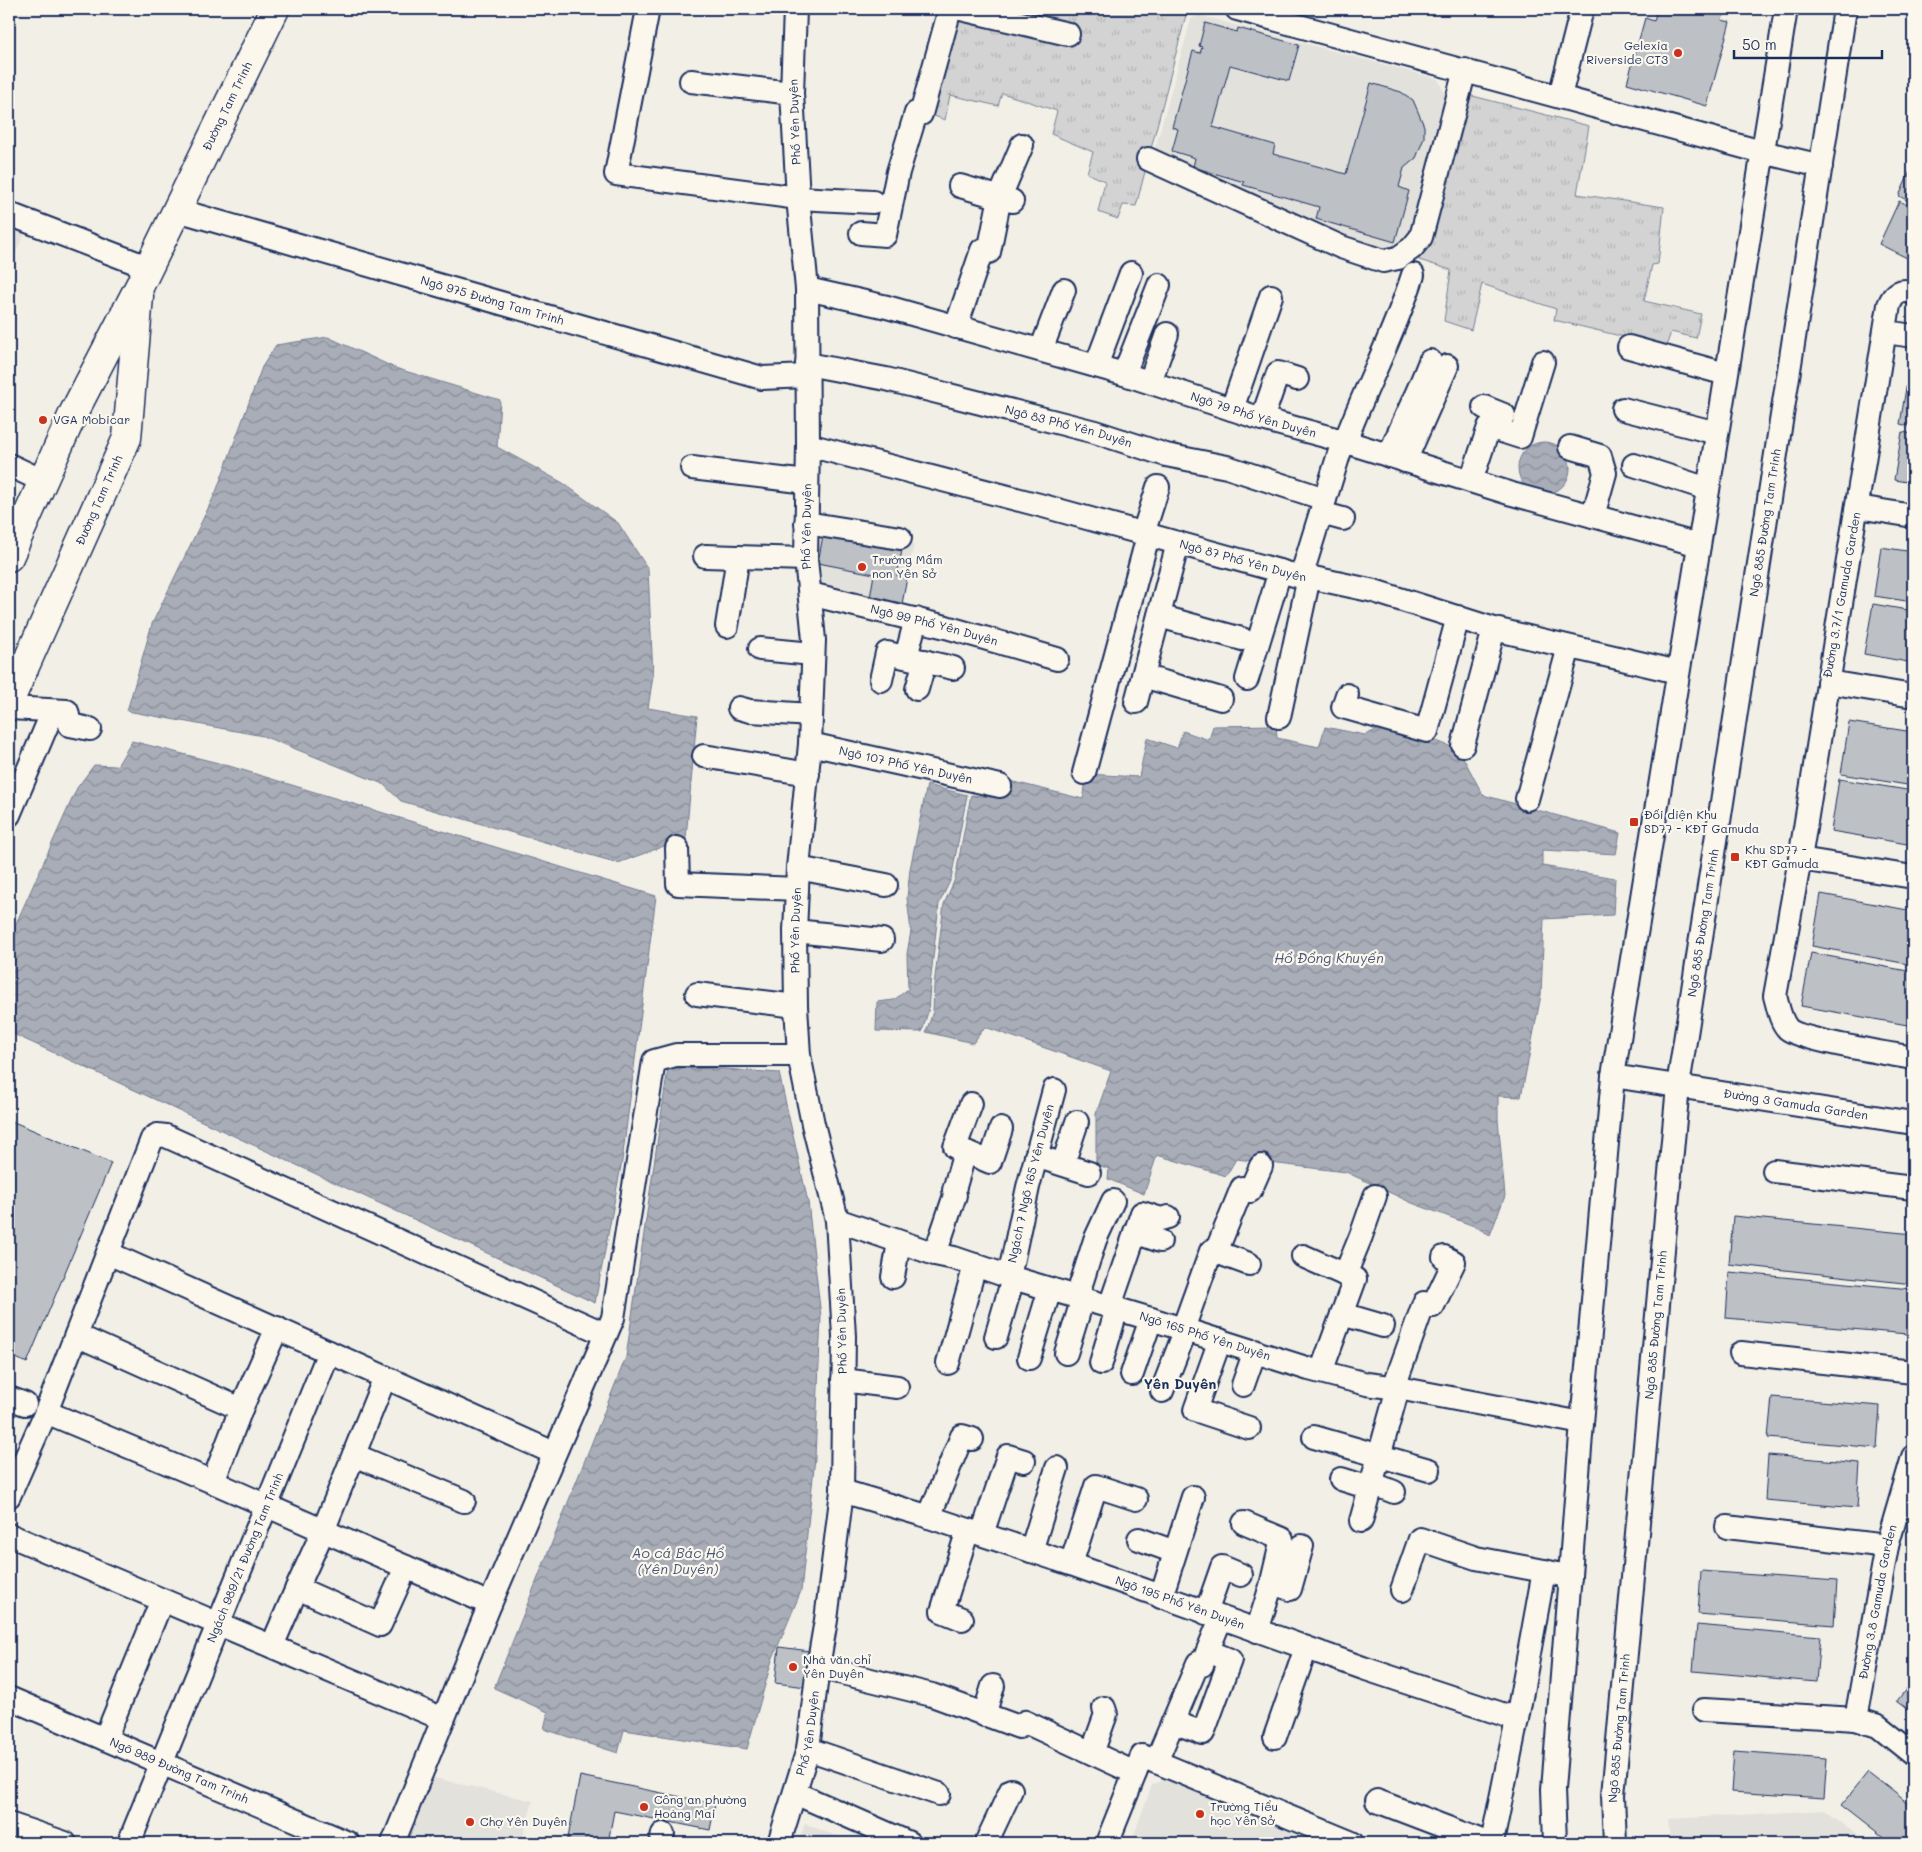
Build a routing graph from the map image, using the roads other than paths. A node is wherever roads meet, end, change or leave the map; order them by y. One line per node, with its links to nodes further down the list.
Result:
1 (275, 9): 24 (main road, Đường Tam Trinh)
2 (648, 9): 21 (street)
3 (795, 9): 14 (street, Phố Yên Duyên)
4 (950, 9): 26 (street)
5 (961, 9): 11 (street)
6 (1237, 9): 10 (street)
7 (1582, 9): 15 (street)
8 (1786, 9): 17 (street)
9 (1845, 9): 19 (street, Ngõ 885 Đường Tam Trinh)
10 (1287, 15): 12 (street)
11 (1068, 34)
12 (1465, 70): 15 (street); 18 (street)
13 (692, 81): 14 (street)
14 (792, 93): 21 (street, Phố Yên Duyên)
15 (1560, 96): 17 (street)
16 (1022, 145): 22 (street)
17 (1762, 152): 19 (street); 46 (street)
18 (1148, 159)
19 (1821, 166): 130 (street, Ngõ 885 Đường Tam Trinh)
20 (960, 186): 22 (street)
21 (798, 198): 23 (street); 31 (street, Phố Yên Duyên)
22 (1006, 199): 35 (street)
23 (873, 202)
24 (177, 210): 29 (main road, Đường Tam Trinh); 44 (street, Ngõ 975 Đường Tam Trinh)
25 (9, 214): 29 (street)
26 (861, 234)
27 (1132, 274): 43 (street)
28 (1413, 275): 53 (street)
29 (144, 276): 60 (main road, Đường Tam Trinh); 102 (main road, Đường Tam Trinh)
30 (1159, 285): 45 (street)
31 (807, 289): 35 (street, Ngõ 79 Phố Yên Duyên); 44 (street, Phố Yên Duyên)
32 (1064, 290): 40 (street)
33 (1913, 293): 36 (street, Đường 3.7/1 Gamuda Garden)
34 (1271, 296): 49 (street)
35 (956, 327): 40 (street, Ngõ 79 Phố Yên Duyên)
36 (1886, 332): 38 (street); 66 (street, Đường 3.7/1 Gamuda Garden)
37 (1167, 334): 48 (street)
38 (1913, 336)
39 (1628, 347): 46 (street)
40 (1041, 350): 43 (street, Ngõ 79 Phố Yên Duyên)
41 (1543, 362): 61 (street)
42 (1439, 363): 56 (street)
43 (1096, 366): 45 (street, Ngõ 79 Phố Yên Duyên)
44 (807, 370): 54 (street, Phố Yên Duyên); 65 (street, Ngõ 83 Phố Yên Duyên)
45 (1124, 374): 48 (street, Ngõ 79 Phố Yên Duyên)
46 (1726, 374): 52 (street)
47 (1297, 378): 51 (street)
48 (1150, 382): 49 (street, Ngõ 79 Phố Yên Duyên)
49 (1232, 409): 51 (street, Ngõ 79 Phố Yên Duyên)
50 (1623, 409): 52 (street)
51 (1262, 419): 53 (street, Ngõ 79 Phố Yên Duyên)
52 (1717, 433): 64 (street)
53 (1344, 442): 56 (street, Ngõ 79 Phố Yên Duyên); 65 (street)
54 (808, 445): 62 (street, Phố Yên Duyên); 71 (street, Ngõ 87 Phố Yên Duyên)
55 (1570, 447): 67 (street)
56 (1397, 458): 61 (street, Ngõ 79 Phố Yên Duyên)
57 (9, 465): 60 (street)
58 (1634, 465): 64 (street)
59 (692, 468): 62 (street)
60 (43, 481): 76 (main road, Đường Tam Trinh)
61 (1471, 481): 67 (street, Ngõ 79 Phố Yên Duyên)
62 (807, 482): 70 (street, Phố Yên Duyên)
63 (1158, 487): 71 (street)
64 (1708, 489): 74 (street)
65 (1323, 506): 69 (street, Ngõ 83 Phố Yên Duyên); 79 (street)
66 (1858, 507): 68 (street); 97 (street, Đường 3.7/1 Gamuda Garden)
67 (1593, 516): 74 (street, Ngõ 79 Phố Yên Duyên)
68 (1913, 516)
69 (1343, 519)
70 (806, 523): 72 (street); 78 (street, Phố Yên Duyên)
71 (1145, 535): 73 (street, Ngõ 87 Phố Yên Duyên); 113 (street)
72 (900, 538)
73 (1178, 543): 79 (street, Ngõ 87 Phố Yên Duyên); 81 (street)
74 (1699, 545): 93 (street)
75 (705, 556): 77 (street)
76 (9, 557)
77 (738, 557): 78 (street); 84 (street)
78 (806, 559): 80 (street, Phố Yên Duyên)
79 (1297, 575): 82 (street, Ngõ 87 Phố Yên Duyên); 95 (street); 108 (street)
80 (810, 594): 83 (street, Ngõ 99 Phố Yên Duyên); 89 (street, Phố Yên Duyên)
81 (1159, 616): 86 (street); 94 (street)
82 (1458, 617): 85 (street, Ngõ 87 Phố Yên Duyên); 99 (street)
83 (916, 619): 90 (street, Ngõ 99 Phố Yên Duyên); 91 (street)
84 (727, 626)
85 (1494, 629): 87 (street, Ngõ 87 Phố Yên Duyên); 111 (street)
86 (1242, 639)
87 (1569, 647): 93 (street, Ngõ 87 Phố Yên Duyên); 116 (street)
88 (760, 649): 89 (street)
89 (813, 654): 107 (street, Phố Yên Duyên)
90 (1058, 658)
91 (915, 659): 92 (street); 96 (street); 98 (street)
92 (953, 668)
93 (1678, 672): 129 (street)
94 (1143, 676): 101 (street); 103 (street)
95 (1247, 679)
96 (881, 680)
97 (1828, 682): 100 (street); 119 (street, Đường 3.7/1 Gamuda Garden)
98 (917, 689)
99 (1347, 695)
100 (1913, 696)
101 (1221, 699)
102 (9, 702)
103 (1136, 702)
104 (9, 708): 106 (street)
105 (739, 708): 107 (street)
106 (53, 711): 109 (street); 117 (street)
107 (811, 715): 110 (street, Phố Yên Duyên)
108 (1279, 717)
109 (90, 729)
110 (810, 744): 114 (street, Phố Yên Duyên); 115 (street, Ngõ 107 Phố Yên Duyên)
111 (1463, 745)
112 (704, 756): 114 (street)
113 (1084, 773)
114 (808, 774): 121 (street, Phố Yên Duyên)
115 (1000, 786)
116 (1527, 800)
117 (9, 815)
118 (677, 848): 121 (street)
119 (1800, 859): 120 (street); 128 (street, Đường 3.7/1 Gamuda Garden)
120 (1913, 877)
121 (798, 878): 122 (street); 123 (street, Phố Yên Duyên)
122 (886, 885)
123 (795, 931): 124 (street); 126 (street, Phố Yên Duyên)
124 (882, 940)
125 (697, 994): 126 (street)
126 (796, 1006): 127 (street, Phố Yên Duyên)
127 (799, 1055): 146 (street, Phố Yên Duyên); 168 (street)
128 (1913, 1058)
129 (1613, 1076): 130 (street, Đường 3 Gamuda Garden); 190 (street)
130 (1678, 1086): 134 (street, Đường 3 Gamuda Garden); 276 (street, Ngõ 885 Đường Tam Trinh)
131 (1054, 1090): 137 (street, Ngách 7 Ngõ 165 Yên Duyên)
132 (971, 1104): 136 (street)
133 (1077, 1122): 138 (street)
134 (1913, 1123)
135 (1001, 1129): 136 (street)
136 (965, 1152): 152 (street)
137 (1036, 1156): 138 (street); 159 (street, Ngách 7 Ngõ 165 Yên Duyên)
138 (1063, 1164): 141 (street)
139 (1261, 1166): 150 (street)
140 (1774, 1171): 142 (street)
141 (1089, 1172)
142 (1913, 1188)
143 (1375, 1196): 157 (street)
144 (1113, 1201): 161 (street)
145 (1168, 1217): 147 (street)
146 (837, 1220): 149 (street, Ngõ 165 Phố Yên Duyên); 183 (street, Phố Yên Duyên)
147 (1135, 1232): 148 (street); 162 (street)
148 (1160, 1241)
149 (899, 1242): 152 (street, Ngõ 165 Phố Yên Duyên); 158 (street)
150 (1216, 1252): 155 (street); 167 (street)
151 (108, 1253): 166 (street); 168 (street); 169 (street)
152 (935, 1254): 156 (street, Ngõ 165 Phố Yên Duyên)
153 (1303, 1256): 157 (street)
154 (1444, 1257): 186 (street)
155 (1249, 1264)
156 (975, 1265): 159 (street, Ngõ 165 Phố Yên Duyên); 178 (street)
157 (1345, 1275): 163 (street)
158 (893, 1277)
159 (1011, 1277): 160 (street, Ngõ 165 Phố Yên Duyên); 170 (street, Ngách 7 Ngõ 165 Yên Duyên)
160 (1050, 1289): 161 (street, Ngõ 165 Phố Yên Duyên); 176 (street)
161 (1080, 1298): 162 (street, Ngõ 165 Phố Yên Duyên); 174 (street)
162 (1114, 1307): 164 (street, Ngõ 165 Phố Yên Duyên); 177 (street)
163 (1342, 1314): 165 (street); 179 (street)
164 (1151, 1319): 167 (street, Ngõ 165 Phố Yên Duyên); 181 (street)
165 (1383, 1326)
166 (276, 1328): 173 (street); 188 (street)
167 (1184, 1329): 171 (street, Ngõ 165 Phố Yên Duyên); 187 (street)
168 (605, 1334): 194 (street)
169 (76, 1335): 188 (street); 189 (street)
170 (996, 1337)
171 (1220, 1340): 172 (street, Ngõ 165 Phố Yên Duyên); 191 (street)
172 (1255, 1351): 179 (street, Ngõ 165 Phố Yên Duyên); 184 (street)
173 (329, 1352): 182 (street); 210 (street, Ngách 989/21 Đường Tam Trinh)
174 (1066, 1353)
175 (1741, 1353): 180 (street)
176 (1029, 1358)
177 (1101, 1362)
178 (948, 1363)
179 (1321, 1372): 186 (street, Ngõ 165 Phố Yên Duyên)
180 (1913, 1372)
181 (1132, 1374)
182 (385, 1377): 194 (street); 195 (street)
183 (843, 1380): 185 (street); 204 (street, Phố Yên Duyên)
184 (1243, 1385)
185 (898, 1387)
186 (1396, 1387): 190 (street, Ngõ 165 Phố Yên Duyên); 196 (street)
187 (1162, 1391)
188 (241, 1409): 202 (street)
189 (46, 1412): 202 (street); 206 (street)
190 (1582, 1423): 227 (street)
191 (1249, 1428)
192 (1314, 1437): 196 (street)
193 (972, 1439): 211 (street)
194 (554, 1453): 233 (street)
195 (354, 1455): 209 (street); 215 (street)
196 (1378, 1455): 200 (street); 203 (street)
197 (1913, 1457): 220 (street, Đường 3.8 Gamuda Garden)
198 (1024, 1461): 216 (street)
199 (1057, 1468): 221 (street)
200 (1429, 1470)
201 (1341, 1480): 203 (street)
202 (213, 1482): 210 (street)
203 (1370, 1485): 205 (street); 212 (street)
204 (842, 1491): 211 (street, Ngõ 195 Phố Yên Duyên); 241 (street, Phố Yên Duyên)
205 (1394, 1492)
206 (9, 1496)
207 (1193, 1497): 222 (street)
208 (1136, 1499): 223 (street)
209 (464, 1500)
210 (266, 1506): 215 (street); 236 (street, Ngách 989/21 Đường Tam Trinh)
211 (929, 1517): 216 (street, Ngõ 195 Phố Yên Duyên)
212 (1361, 1521)
213 (1244, 1524): 228 (street)
214 (1727, 1527): 220 (street)
215 (323, 1531): 224 (street); 229 (street)
216 (975, 1532): 221 (street, Ngõ 195 Phố Yên Duyên); 235 (street)
217 (9, 1535): 232 (street)
218 (1139, 1539): 222 (street)
219 (1302, 1546): 228 (street)
220 (1886, 1546): 249 (street, Đường 3.8 Gamuda Garden)
221 (1031, 1551): 223 (street, Ngõ 195 Phố Yên Duyên)
222 (1175, 1552): 231 (street)
223 (1071, 1564): 231 (street, Ngõ 195 Phố Yên Duyên)
224 (406, 1568): 229 (street); 233 (street)
225 (1544, 1571): 227 (street); 230 (street); 248 (street)
226 (1241, 1575): 234 (street)
227 (1570, 1576): 275 (street)
228 (1272, 1584): 237 (street)
229 (297, 1588): 238 (street)
230 (1402, 1590)
231 (1161, 1596): 234 (street, Ngõ 195 Phố Yên Duyên)
232 (162, 1600): 236 (street); 252 (street)
233 (490, 1604): 247 (street)
234 (1213, 1616): 237 (street, Ngõ 195 Phố Yên Duyên); 240 (street)
235 (962, 1619)
236 (218, 1623): 238 (street); 257 (street, Ngách 989/21 Đường Tam Trinh)
237 (1257, 1632): 239 (street, Ngõ 195 Phố Yên Duyên)
238 (272, 1646): 247 (street)
239 (1306, 1648): 248 (street, Ngõ 195 Phố Yên Duyên); 251 (street)
240 (1208, 1651): 250 (street); 250 (street)
241 (818, 1667): 246 (street); 253 (street, Phố Yên Duyên)
242 (993, 1686): 246 (street)
243 (9, 1698): 252 (street, Ngõ 989 Đường Tam Trinh)
244 (1104, 1708): 254 (street)
245 (1704, 1710): 249 (street)
246 (984, 1715): 254 (street)
247 (443, 1719): 267 (street)
248 (1518, 1719): 274 (street)
249 (1856, 1719): 255 (street)
250 (1173, 1722): 256 (street)
251 (1275, 1737)
252 (105, 1739): 257 (street, Ngõ 989 Đường Tam Trinh)
253 (808, 1749): 260 (street, Phố Yên Duyên); 261 (street)
254 (1092, 1753): 258 (street)
255 (1913, 1754)
256 (1156, 1762): 258 (street); 272 (street)
257 (160, 1763): 265 (street, Ngách 989/21 Đường Tam Trinh); 266 (street, Ngõ 989 Đường Tam Trinh)
258 (1135, 1773): 271 (street)
259 (1011, 1790): 270 (street)
260 (795, 1793): 268 (street, Phố Yên Duyên); 269 (street)
261 (940, 1794)
262 (1377, 1800): 273 (street)
263 (9, 1824): 264 (street)
264 (65, 1843)
265 (129, 1843)
266 (348, 1843)
267 (393, 1843)
268 (779, 1843)
269 (909, 1843)
270 (986, 1843)
271 (1107, 1843)
272 (1352, 1843)
273 (1487, 1843)
274 (1492, 1843)
275 (1555, 1843)
276 (1615, 1843)

